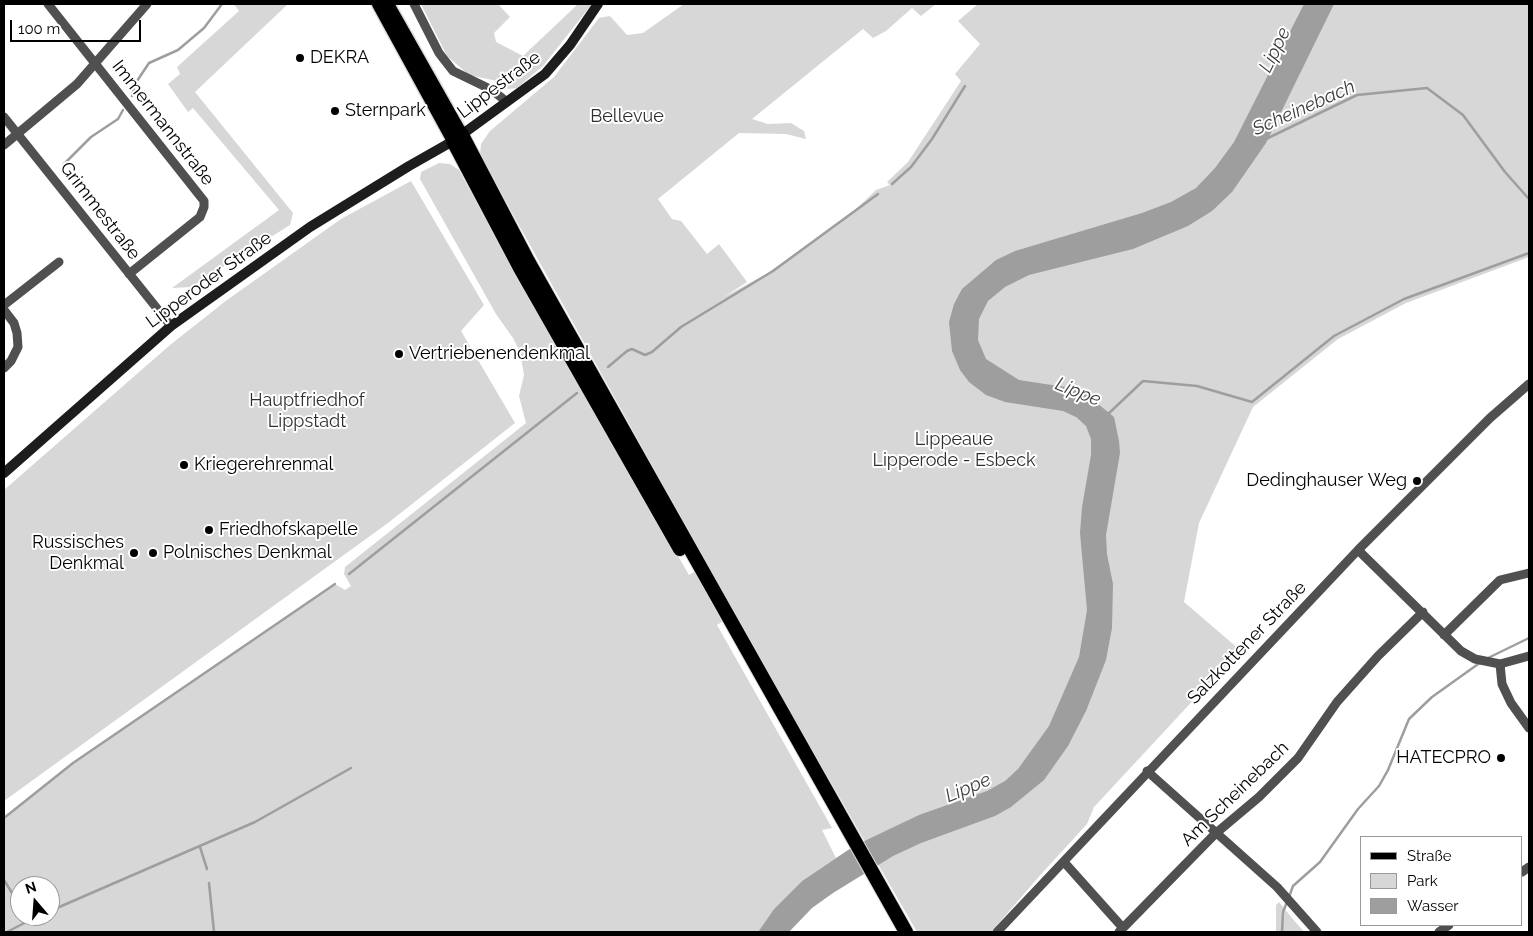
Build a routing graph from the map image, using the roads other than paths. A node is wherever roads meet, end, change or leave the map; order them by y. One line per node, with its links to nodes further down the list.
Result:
1 (48, 4): 7 (street, Immermannstraße)
2 (147, 4): 7 (street)
3 (378, 4): 11 (main road)
4 (388, 4): 11 (main road)
5 (414, 4): 8 (street)
6 (598, 4): 8 (main road, Lippestraße)
7 (96, 64): 10 (street); 14 (street, Immermannstraße)
8 (507, 102): 11 (main road, Lippestraße)
9 (4, 117): 10 (street, Grimmestraße)
10 (17, 134): 12 (street); 14 (street, Grimmestraße)
11 (457, 137): 17 (main road, Lipperoder Straße); 31 (highway)
12 (4, 145)
13 (59, 262): 15 (street)
14 (129, 274): 17 (street, Grimmestraße)
15 (4, 306)
16 (4, 310): 18 (street)
17 (171, 326): 20 (main road, Lipperoder Straße)
18 (4, 368)
19 (1529, 384): 21 (street, Salzkottener Straße)
20 (4, 473)
21 (1358, 550): 23 (street); 28 (street, Salzkottener Straße)
22 (1529, 573): 24 (street)
23 (1423, 612): 24 (street); 29 (street, Am Scheinebach)
24 (1444, 635): 26 (street)
25 (1529, 656): 26 (street)
26 (1500, 664): 27 (street)
27 (1529, 728)
28 (1147, 771): 29 (street); 30 (street, Salzkottener Straße)
29 (1215, 834): 32 (street, Am Scheinebach); 36 (street)
30 (1064, 862): 32 (street, Am Scheinebach); 35 (street, Salzkottener Straße)
31 (892, 916): 33 (highway); 34 (highway)
32 (1121, 930)
33 (896, 932)
34 (906, 932)
35 (997, 932)
36 (1317, 932)

